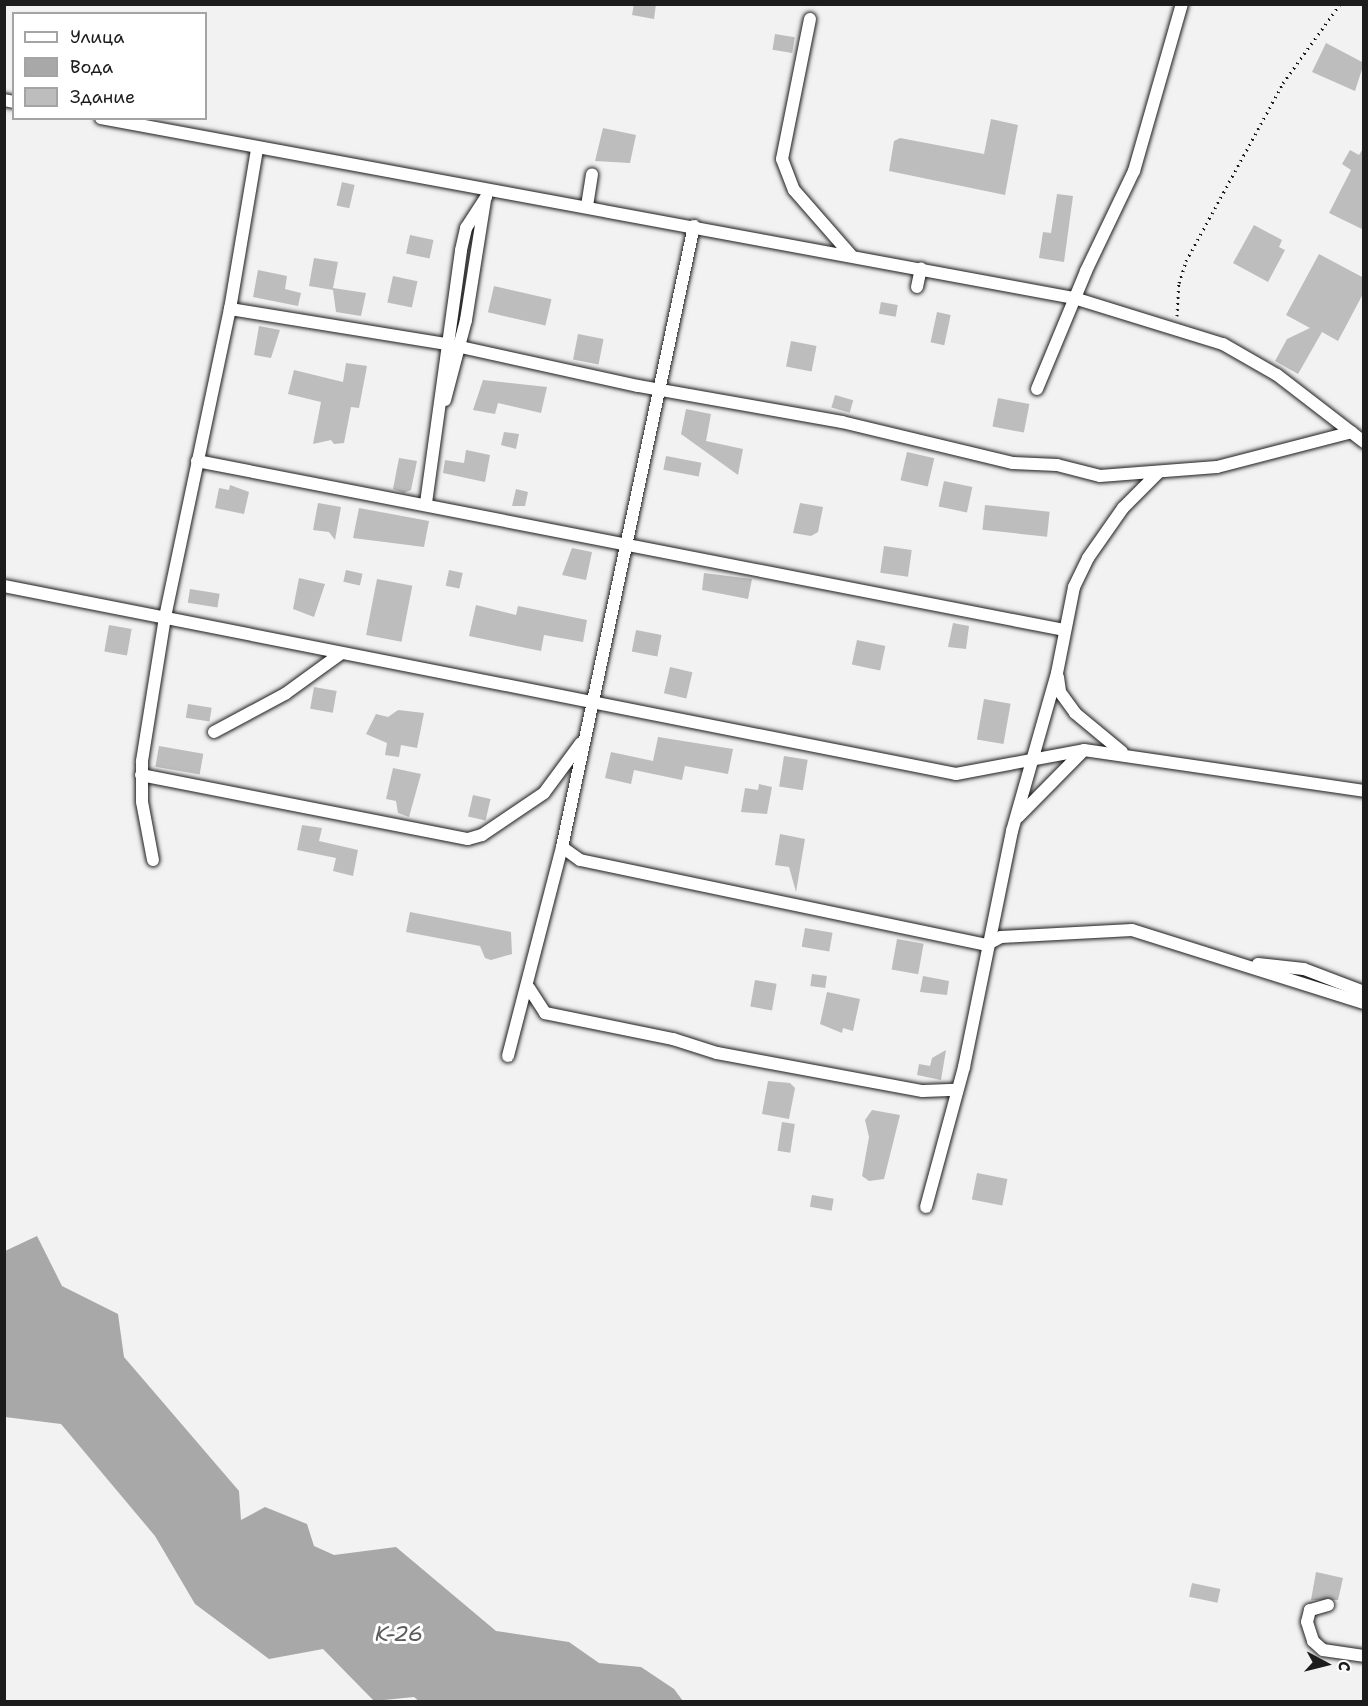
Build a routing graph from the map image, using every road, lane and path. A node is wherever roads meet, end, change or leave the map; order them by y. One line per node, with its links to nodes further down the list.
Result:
1 (1182, 4): 13 (street)
2 (1340, 4): 15 (path)
3 (810, 19): 10 (street)
4 (111, 120): 5 (street)
5 (257, 148): 7 (street); 14 (street)
6 (592, 174): 8 (street)
7 (487, 192): 8 (street); 16 (street); 17 (street)
8 (587, 206): 9 (street)
9 (694, 226): 10 (street); 19 (street)
10 (851, 255): 11 (street)
11 (921, 268): 12 (street); 13 (street)
12 (917, 287)
13 (1074, 298): 15 (street); 18 (street)
14 (230, 309): 16 (street); 23 (street)
15 (1177, 327): 21 (street)
16 (447, 344): 17 (street); 20 (street)
17 (460, 347): 19 (street); 20 (street)
18 (1037, 389)
19 (662, 390): 24 (street); 26 (street)
20 (435, 423): 25 (street)
21 (1352, 432): 22 (street); 24 (street)
22 (1364, 442)
23 (197, 462): 25 (street); 28 (street)
24 (1158, 473): 29 (street)
25 (426, 503): 26 (street)
26 (629, 543): 29 (street); 32 (street)
27 (4, 586): 28 (street)
28 (165, 616): 30 (street); 38 (street)
29 (1064, 630): 31 (street)
30 (340, 654): 32 (street); 33 (street)
31 (1057, 673): 36 (street); 37 (street)
32 (592, 704): 34 (street); 37 (street)
33 (214, 732)
34 (586, 736): 38 (street); 41 (street)
35 (1084, 750): 36 (street); 37 (street); 40 (street)
36 (1124, 753): 39 (street)
37 (1032, 757): 40 (street)
38 (141, 775): 42 (street)
39 (1364, 791)
40 (1015, 821): 43 (street)
41 (562, 847): 43 (street); 45 (street)
42 (153, 860)
43 (986, 945): 44 (street); 49 (street)
44 (1245, 963): 46 (street); 47 (street)
45 (528, 988): 48 (street); 49 (street)
46 (1364, 992)
47 (1364, 1003)
48 (508, 1056)
49 (956, 1090): 50 (street)
50 (926, 1208)
51 (1328, 1605): 52 (street)
52 (1364, 1656)

